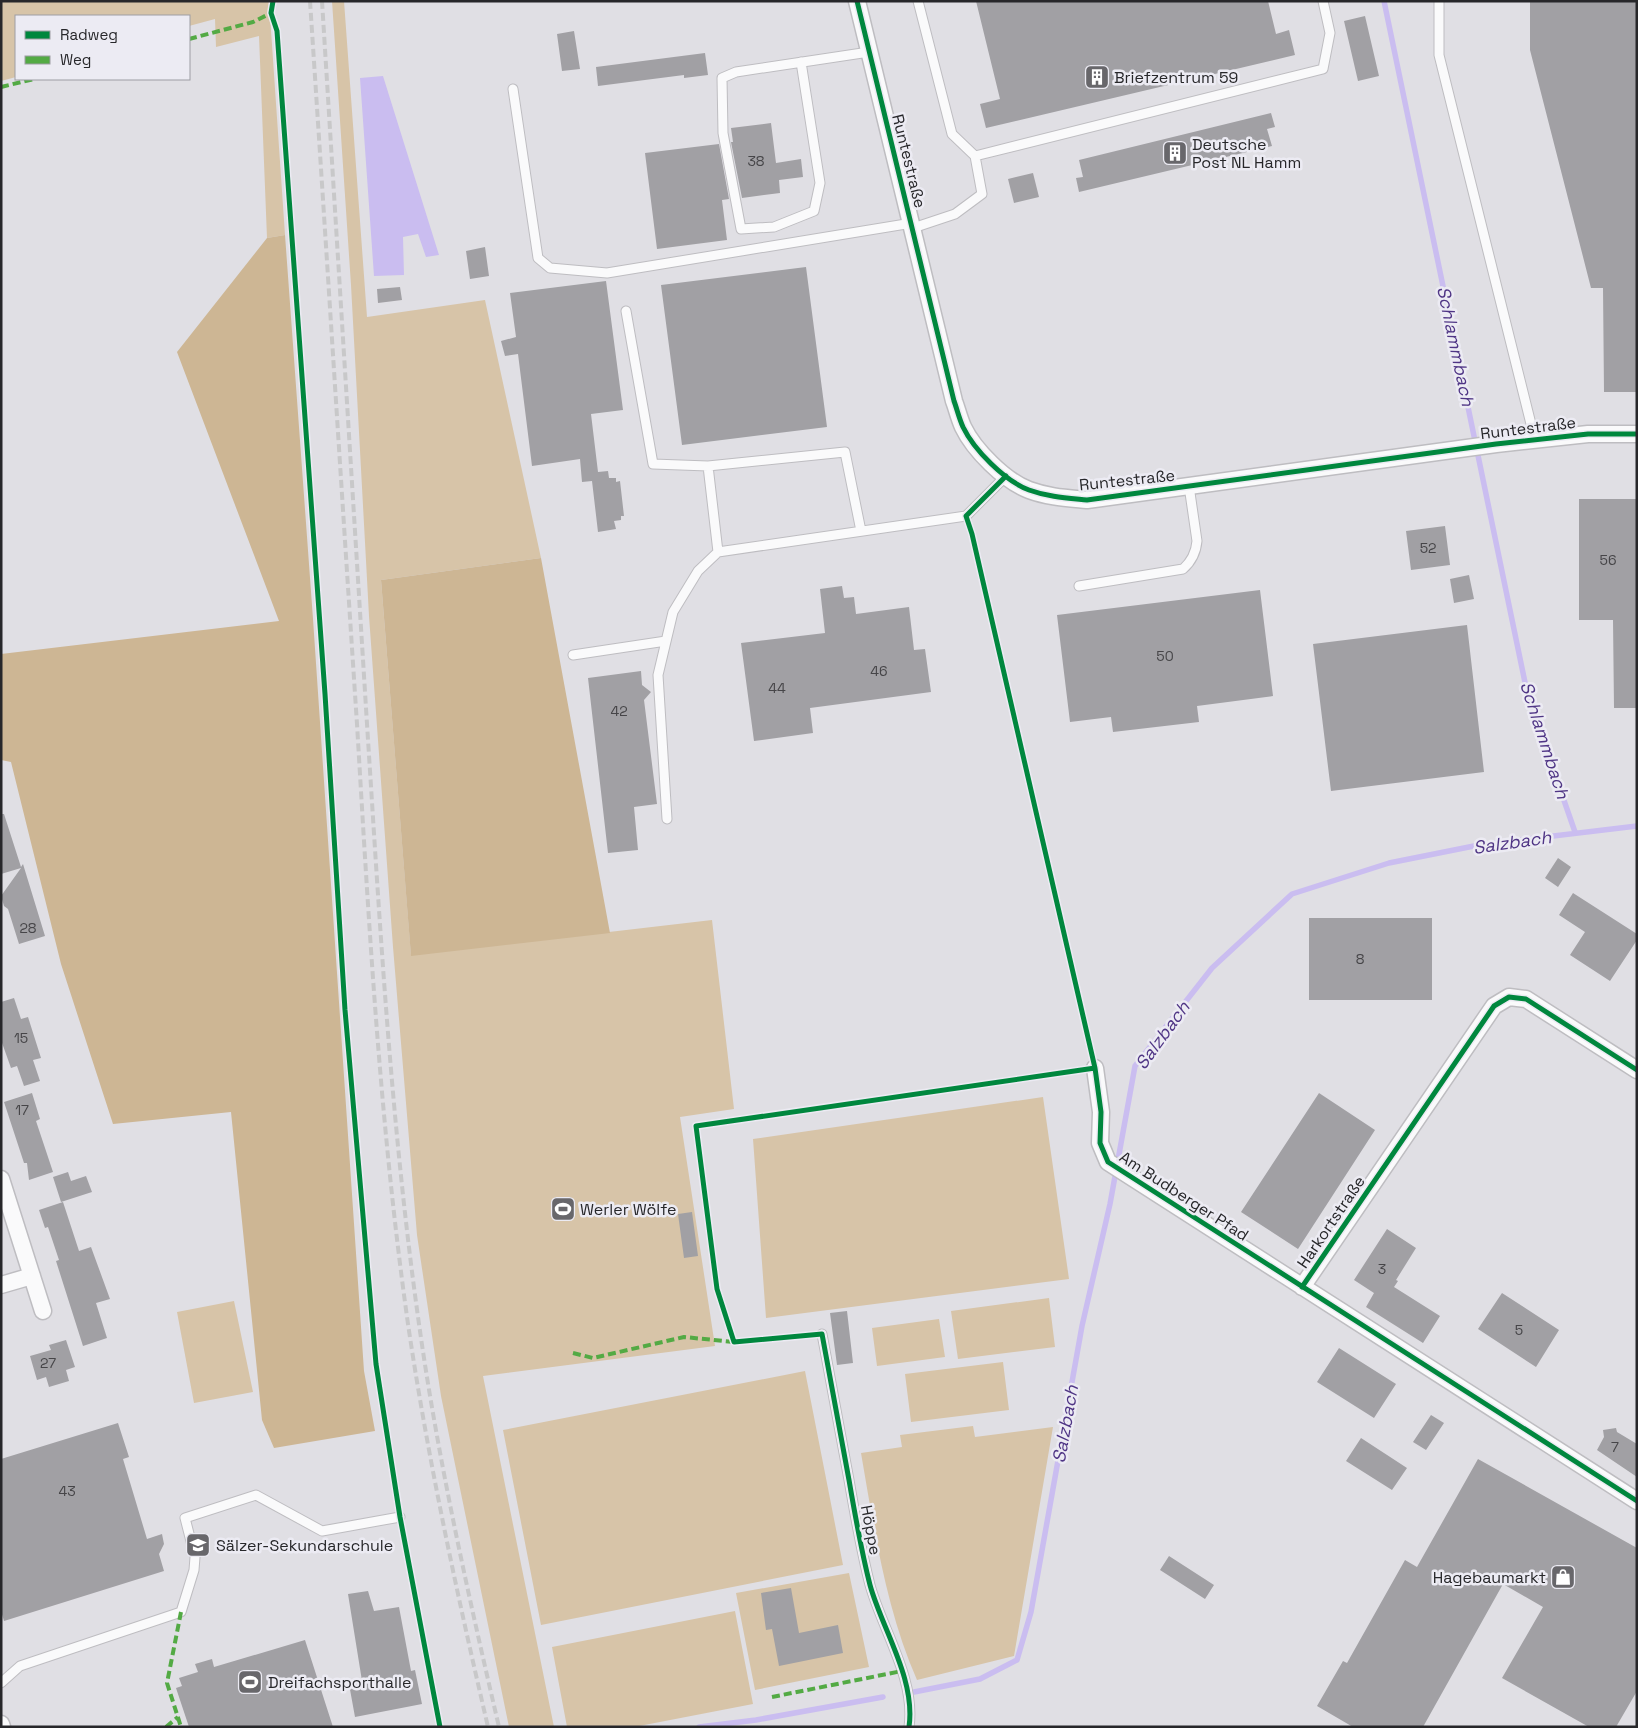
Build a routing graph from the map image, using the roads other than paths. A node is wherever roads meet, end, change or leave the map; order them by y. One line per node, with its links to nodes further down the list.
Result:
1 (857, 1): 5 (street, Runtestraße)
2 (918, 1): 8 (lane)
3 (1323, 1): 8 (lane)
4 (1439, 1): 12 (lane)
5 (869, 52): 6 (lane); 9 (street, Runtestraße)
6 (801, 62): 6 (lane)
7 (513, 89): 9 (lane)
8 (975, 156): 9 (lane)
9 (912, 226): 14 (street, Runtestraße)
10 (626, 311): 13 (lane)
11 (1637, 434): 12 (street, Runtestraße)
12 (1535, 440): 15 (street, Runtestraße)
13 (708, 466): 16 (lane); 17 (lane)
14 (1006, 476): 15 (street, Runtestraße); 16 (lane)
15 (1189, 486): 18 (lane)
16 (861, 531): 17 (lane)
17 (718, 552): 19 (lane)
18 (1079, 586)
19 (666, 641): 20 (lane); 21 (lane)
20 (573, 655)
21 (668, 819)
22 (1095, 1068): 27 (street, Am Budberger Pfad)
23 (1637, 1070): 27 (street, Harkortstraße)
24 (1, 1179): 25 (street)
25 (32, 1276): 26 (street); 28 (street)
26 (1, 1285)
27 (1302, 1287): 30 (street, Harkortstraße)
28 (43, 1311)
29 (822, 1334): 33 (lane, Höppe)
30 (1637, 1501)
31 (400, 1517): 32 (lane)
32 (1, 1683)
33 (909, 1727)

